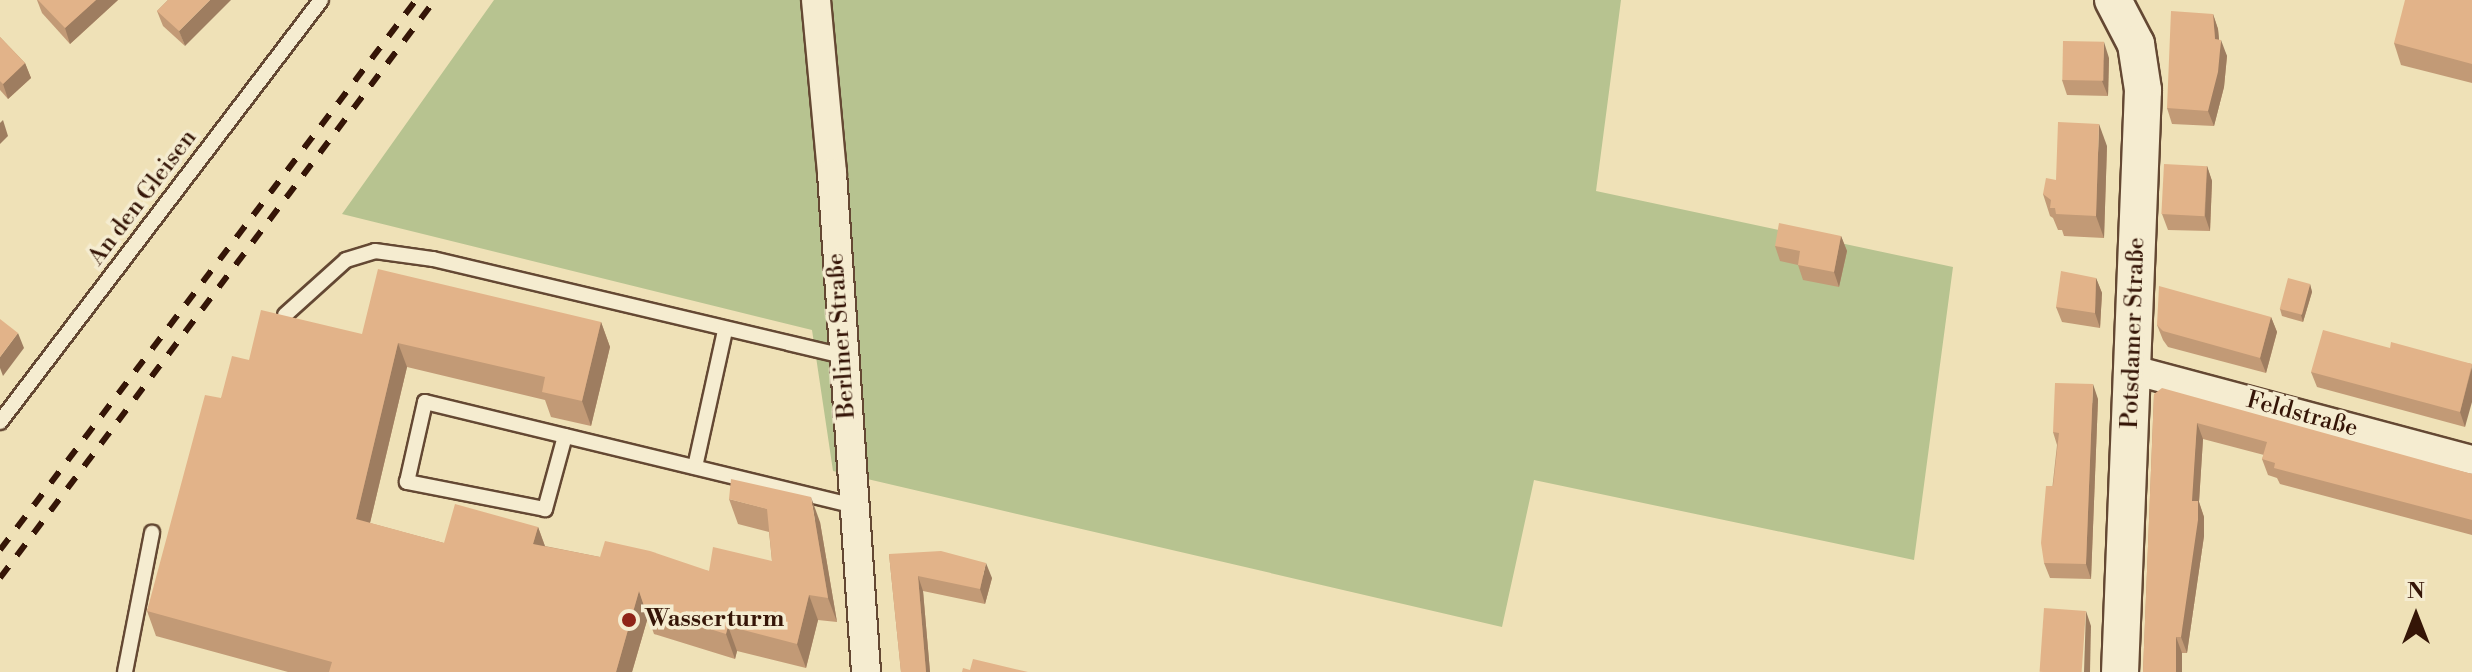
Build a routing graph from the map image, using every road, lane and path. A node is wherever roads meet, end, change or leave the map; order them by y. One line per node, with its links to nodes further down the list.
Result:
1 (321, 0): 8 (lane, An den Gleisen)
2 (816, 0): 6 (street, Berliner Straße)
3 (2113, 0): 7 (street, Potsdamer Straße)
4 (285, 315): 5 (lane)
5 (725, 330): 6 (lane); 11 (lane)
6 (843, 356): 12 (street, Berliner Straße)
7 (2133, 370): 10 (street, Feldstraße); 16 (street, Potsdamer Straße)
8 (0, 422)
9 (565, 436): 9 (lane); 11 (lane)
10 (2472, 460)
11 (695, 467): 12 (lane)
12 (854, 506): 15 (street, Berliner Straße)
13 (152, 533): 14 (lane)
14 (127, 672)
15 (866, 672)
16 (2120, 672)

